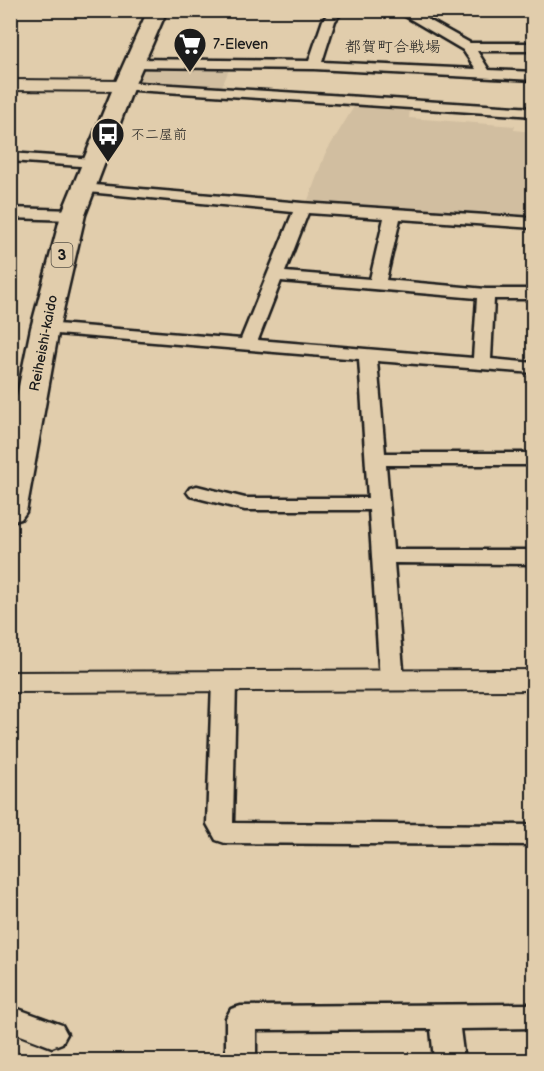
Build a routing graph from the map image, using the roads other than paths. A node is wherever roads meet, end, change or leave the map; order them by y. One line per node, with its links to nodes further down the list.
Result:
1 (158, 10): 8 (main road, Reiheishi-kaido / 3)
2 (338, 10): 6 (street)
3 (401, 10): 4 (street)
4 (468, 47): 5 (street); 7 (street)
5 (534, 47)
6 (314, 65): 8 (street); 10 (street)
7 (485, 73): 9 (street); 10 (street)
8 (129, 74): 10 (street); 11 (street); 14 (main road, Reiheishi-kaido / 3)
9 (534, 76)
10 (358, 84): 12 (street)
11 (10, 85)
12 (534, 112)
13 (10, 157): 14 (street)
14 (94, 163): 15 (main road, Reiheishi-kaido / 3)
15 (83, 188): 16 (street); 19 (main road, Reiheishi-kaido / 3)
16 (302, 207): 18 (street); 21 (street)
17 (10, 213): 19 (street)
18 (393, 214): 20 (street); 22 (street)
19 (73, 215): 25 (main road, Reiheishi-kaido / 3)
20 (534, 223)
21 (275, 276): 22 (street); 26 (street)
22 (377, 285): 23 (street)
23 (486, 294): 24 (street); 28 (street)
24 (534, 294)
25 (45, 328): 26 (street); 34 (main road, Reiheishi-kaido / 3)
26 (247, 343): 27 (street)
27 (368, 356): 28 (street); 30 (street)
28 (480, 364): 29 (street)
29 (534, 368)
30 (374, 459): 31 (street); 33 (street)
31 (534, 459)
32 (197, 492): 33 (street)
33 (378, 504): 35 (street)
34 (10, 512)
35 (383, 556): 36 (street); 39 (street)
36 (534, 557)
37 (534, 680): 39 (street)
38 (224, 681): 39 (street); 40 (street); 41 (street)
39 (392, 681)
40 (10, 682)
41 (534, 835)
42 (444, 1016): 43 (street); 46 (street); 47 (street)
43 (534, 1016)
44 (10, 1018): 45 (street)
45 (52, 1034)
46 (241, 1060)
47 (449, 1060)

